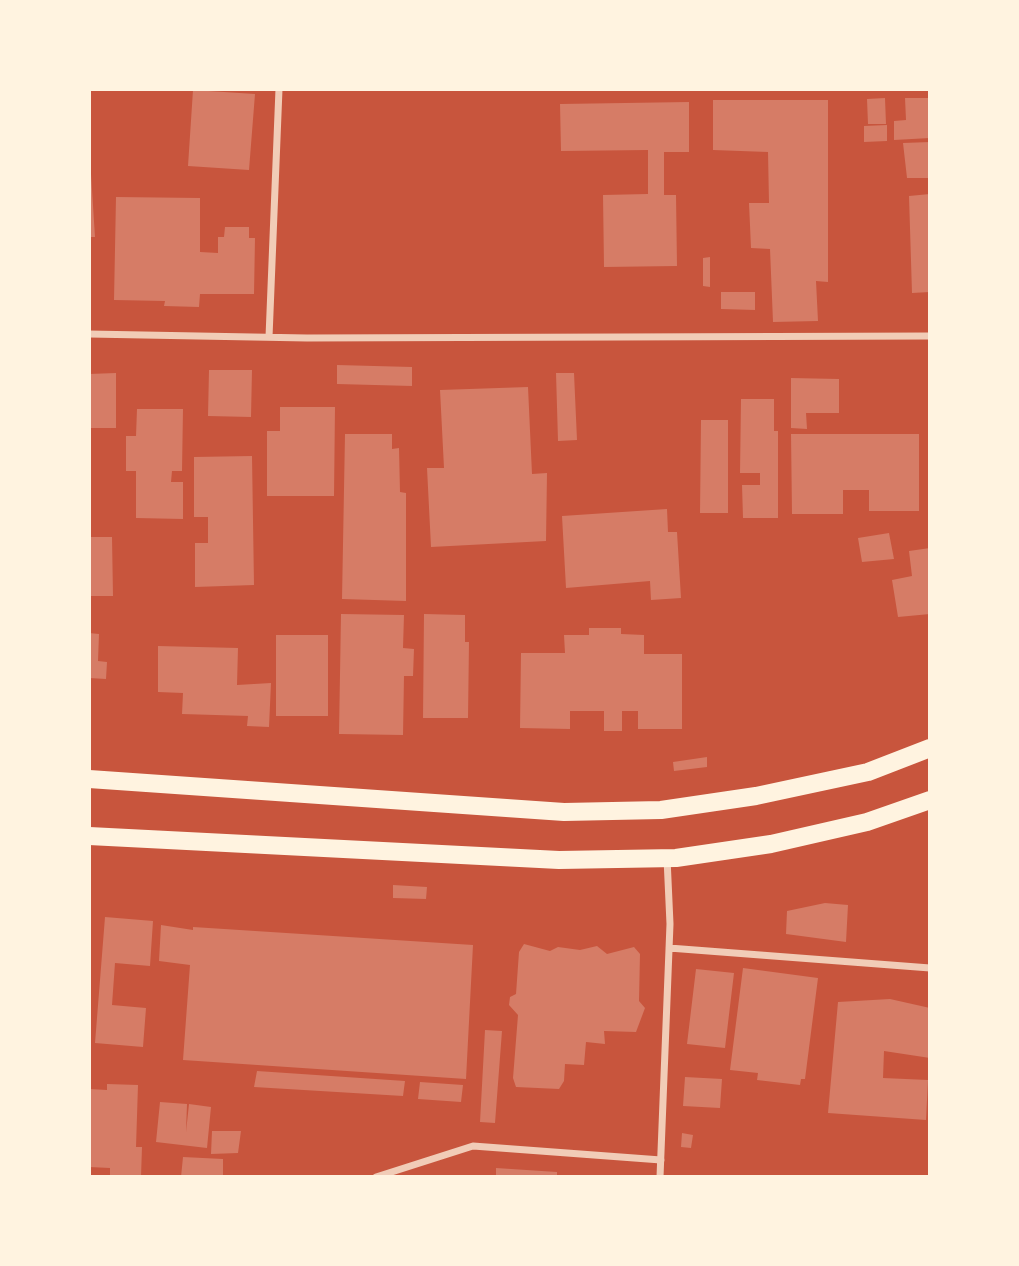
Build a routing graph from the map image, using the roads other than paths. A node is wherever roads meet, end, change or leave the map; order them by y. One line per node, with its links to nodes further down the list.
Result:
1 (279, 89): 4 (street)
2 (89, 334): 4 (street)
3 (930, 336): 4 (street)
4 (269, 337)
5 (930, 748): 6 (main road)
6 (89, 779)
7 (930, 800): 9 (main road)
8 (89, 836): 9 (main road)
9 (667, 857): 10 (street)
10 (669, 948): 11 (street); 12 (street)
11 (930, 968)
12 (661, 1160): 13 (street); 14 (street)
13 (376, 1177)
14 (660, 1177)

